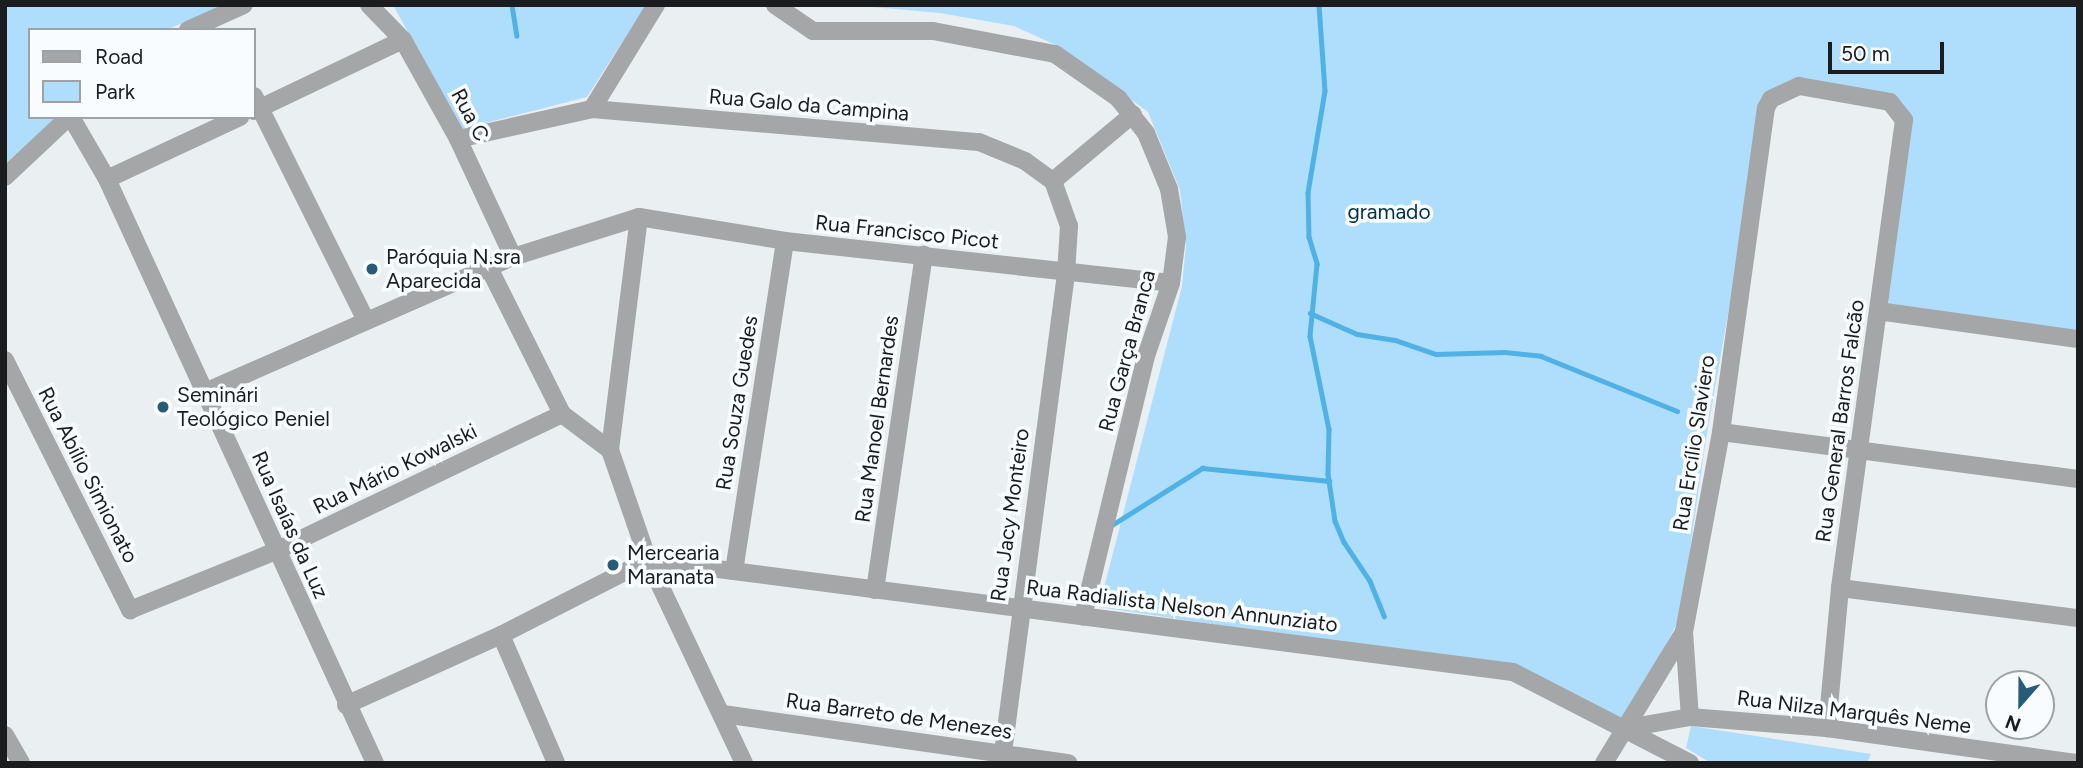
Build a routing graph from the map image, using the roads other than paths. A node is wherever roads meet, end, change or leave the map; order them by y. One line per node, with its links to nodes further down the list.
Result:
1 (244, 5): 5 (street)
2 (369, 5): 7 (street, Rua C)
3 (656, 5): 10 (street)
4 (775, 5): 11 (street, Rua Garça Branca)
5 (218, 23): 6 (street)
6 (197, 28)
7 (403, 40): 8 (street); 15 (street, Rua C)
8 (256, 105): 27 (street)
9 (1766, 108): 26 (street, Rua General Barros Falcão); 32 (street, Rua Ercílio Slaviero)
10 (592, 109): 15 (street, Rua Galo da Campina); 18 (street, Rua Galo da Campina)
11 (1133, 114): 18 (street); 25 (street, Rua Garça Branca)
12 (68, 119): 16 (street)
13 (71, 119): 17 (street, Rua Isaías da Luz)
14 (236, 119): 17 (street)
15 (458, 139): 22 (street, Rua C)
16 (5, 177)
17 (107, 179): 30 (street, Rua Isaías da Luz)
18 (1054, 181): 24 (street)
19 (639, 217): 20 (street, Rua Francisco Picot); 22 (street); 34 (street)
20 (785, 241): 21 (street, Rua Francisco Picot); 38 (street, Rua Souza Guedes)
21 (924, 255): 24 (street, Rua Francisco Picot); 40 (street, Rua Manoel Bernardes)
22 (513, 257): 23 (street)
23 (489, 268): 27 (street); 31 (street)
24 (1066, 274): 25 (street, Rua Francisco Picot); 41 (street, Rua Jacy Monteiro)
25 (1171, 283): 43 (street, Rua Garça Branca)
26 (1878, 311): 28 (street); 33 (street, Rua General Barros Falcão)
27 (365, 319): 30 (street)
28 (2078, 339)
29 (5, 360): 42 (street, Rua Abílio Simionato)
30 (205, 392): 36 (street, Rua Isaías da Luz)
31 (562, 414): 34 (street); 36 (street, Rua Mário Kowalski)
32 (1721, 432): 33 (street); 45 (street, Rua Ercílio Slaviero)
33 (1861, 449): 35 (street); 39 (street, Rua General Barros Falcão)
34 (610, 450): 37 (street)
35 (2078, 479)
36 (276, 551): 42 (street, Rua Mário Kowalski); 47 (street, Rua Isaías da Luz)
37 (648, 560): 38 (street, Rua Radialista Nelson Annunziato); 46 (street); 48 (street)
38 (734, 571): 40 (street, Rua Radialista Nelson Annunziato)
39 (1840, 588): 44 (street); 51 (street, Rua General Barros Falcão)
40 (875, 590): 41 (street, Rua Radialista Nelson Annunziato)
41 (1020, 607): 43 (street, Rua Radialista Nelson Annunziato); 53 (street, Rua Jacy Monteiro)
42 (130, 610)
43 (1083, 616): 50 (street, Rua Radialista Nelson Annunziato)
44 (2078, 618)
45 (1684, 632): 49 (street); 50 (street, Rua Ercílio Slaviero)
46 (501, 635): 47 (street); 56 (street)
47 (346, 705): 55 (street, Rua Isaías da Luz)
48 (723, 714): 53 (street, Rua Barreto de Menezes); 57 (street)
49 (1690, 717): 50 (street, Rua Nilza Marquês Neme); 51 (street, Rua Nilza Marquês Neme)
50 (1627, 728): 59 (street, Rua Ercílio Slaviero); 60 (street, Rua Radialista Nelson Annunziato)
51 (1827, 728): 61 (street, Rua Nilza Marquês Neme)
52 (5, 735): 54 (street)
53 (1002, 759): 58 (street, Rua Barreto de Menezes)
54 (21, 763)
55 (375, 763)
56 (556, 763)
57 (744, 763)
58 (1069, 763)
59 (1604, 763)
60 (1690, 763)
61 (2076, 763)

